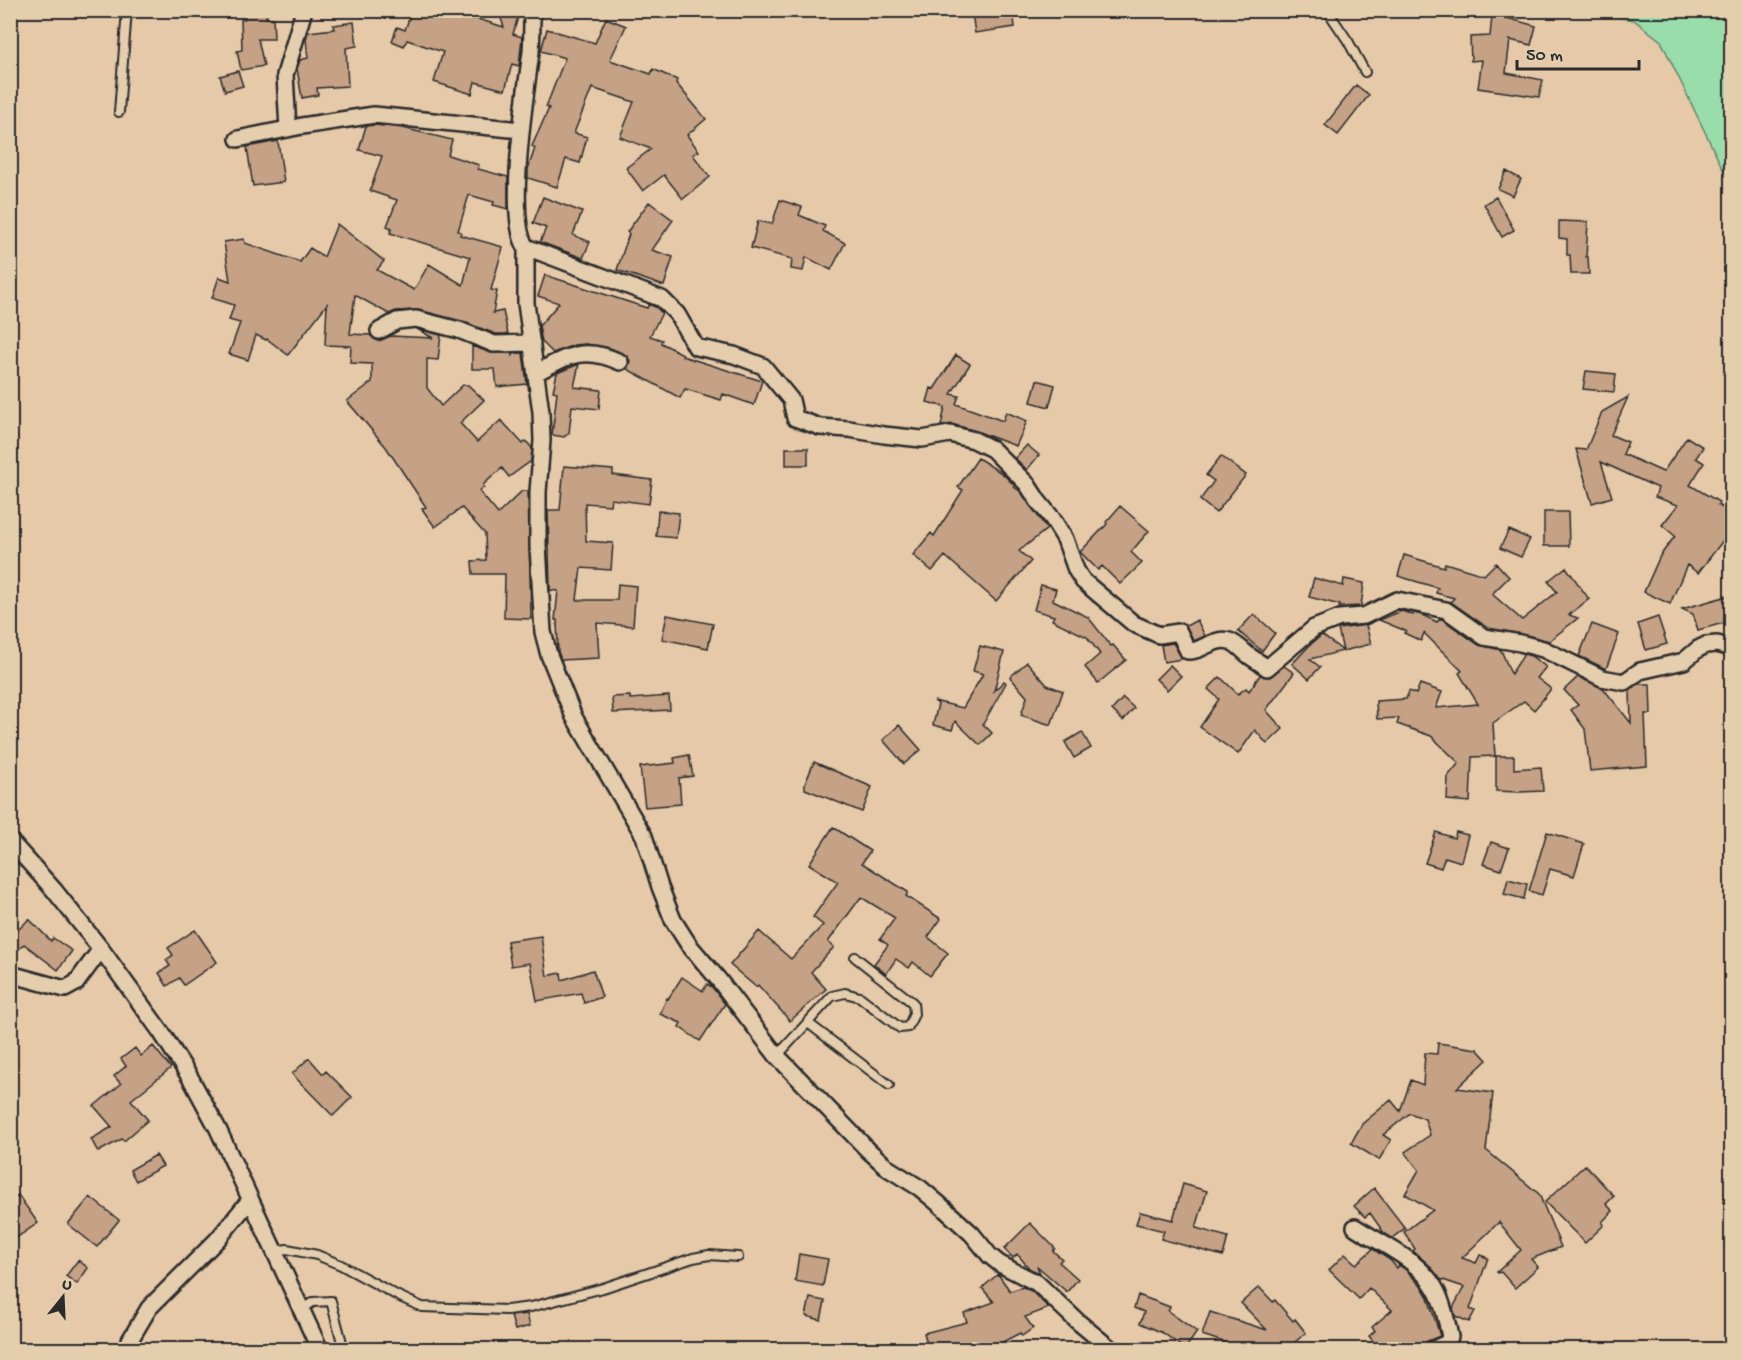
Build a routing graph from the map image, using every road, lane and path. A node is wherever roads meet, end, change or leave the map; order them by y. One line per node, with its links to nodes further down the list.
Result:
1 (127, 10): 6 (lane)
2 (304, 10): 7 (street)
3 (532, 10): 8 (street)
4 (1327, 10): 5 (lane)
5 (1365, 72)
6 (119, 112)
7 (288, 129): 8 (street); 9 (street)
8 (521, 130): 10 (street)
9 (238, 140)
10 (526, 247): 12 (street); 15 (street)
11 (379, 331): 12 (street)
12 (532, 343): 14 (street)
13 (620, 362): 14 (street)
14 (536, 373): 21 (street)
15 (1731, 648)
16 (10, 841): 17 (street)
17 (101, 950): 19 (street); 23 (street)
18 (855, 957): 20 (lane)
19 (10, 974)
20 (808, 1023): 21 (lane); 22 (lane)
21 (777, 1056): 31 (street)
22 (889, 1085)
23 (250, 1200): 25 (street); 28 (street)
24 (1355, 1227): 32 (street)
25 (273, 1251): 26 (lane); 27 (street)
26 (738, 1257)
27 (301, 1310): 29 (street); 30 (lane)
28 (128, 1350)
29 (320, 1350)
30 (344, 1350)
31 (1112, 1350)
32 (1432, 1350)

